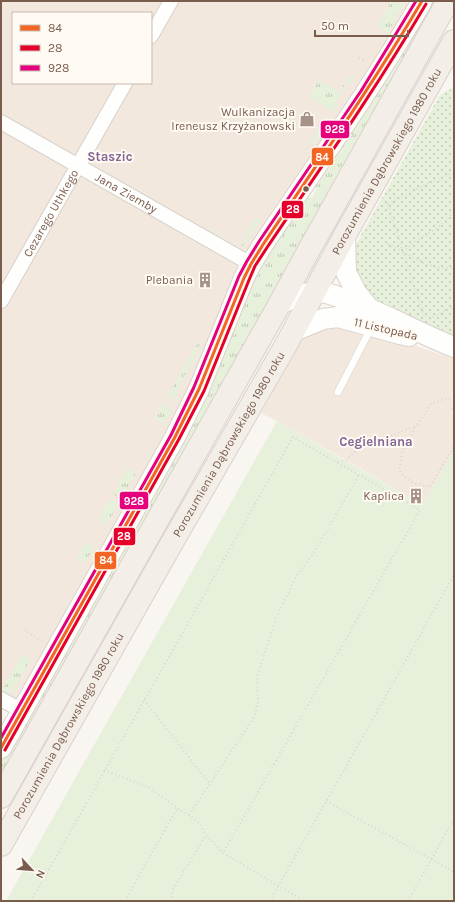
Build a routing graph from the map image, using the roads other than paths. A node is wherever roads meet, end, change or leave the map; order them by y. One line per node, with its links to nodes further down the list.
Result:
1 (171, 1): 4 (street)
2 (421, 1): 11 (street)
3 (448, 1): 10 (main road, Porozumienia Dąbrowskiego 1980 roku)
4 (152, 34)
5 (454, 41): 9 (main road, Porozumienia Dąbrowskiego 1980 roku)
6 (124, 84): 8 (street, Cezarego Uthkego)
7 (1, 122): 8 (street, Jana Ziemby)
8 (78, 166): 11 (street, Jana Ziemby); 13 (street, Cezarego Uthkego)
9 (345, 235): 12 (main road, Porozumienia Dąbrowskiego 1980 roku); 15 (street)
10 (310, 248): 12 (street); 14 (main road, Porozumienia Dąbrowskiego 1980 roku)
11 (251, 264): 23 (street)
12 (315, 292): 14 (street); 15 (street, 11 Listopada); 16 (street); 18 (main road, Porozumienia Dąbrowskiego 1980 roku)
13 (1, 301)
14 (279, 305): 25 (main road, Porozumienia Dąbrowskiego 1980 roku)
15 (368, 307): 19 (street, 11 Listopada)
16 (338, 317): 17 (street, 11 Listopada); 18 (street)
17 (372, 326): 19 (street, 11 Listopada); 21 (lane)
18 (294, 331): 26 (main road, Porozumienia Dąbrowskiego 1980 roku)
19 (435, 340): 20 (street, 11 Listopada)
20 (454, 347)
21 (338, 392)
22 (1, 699): 23 (street)
23 (22, 711): 24 (street)
24 (1, 748)
25 (1, 797)
26 (1, 845)

